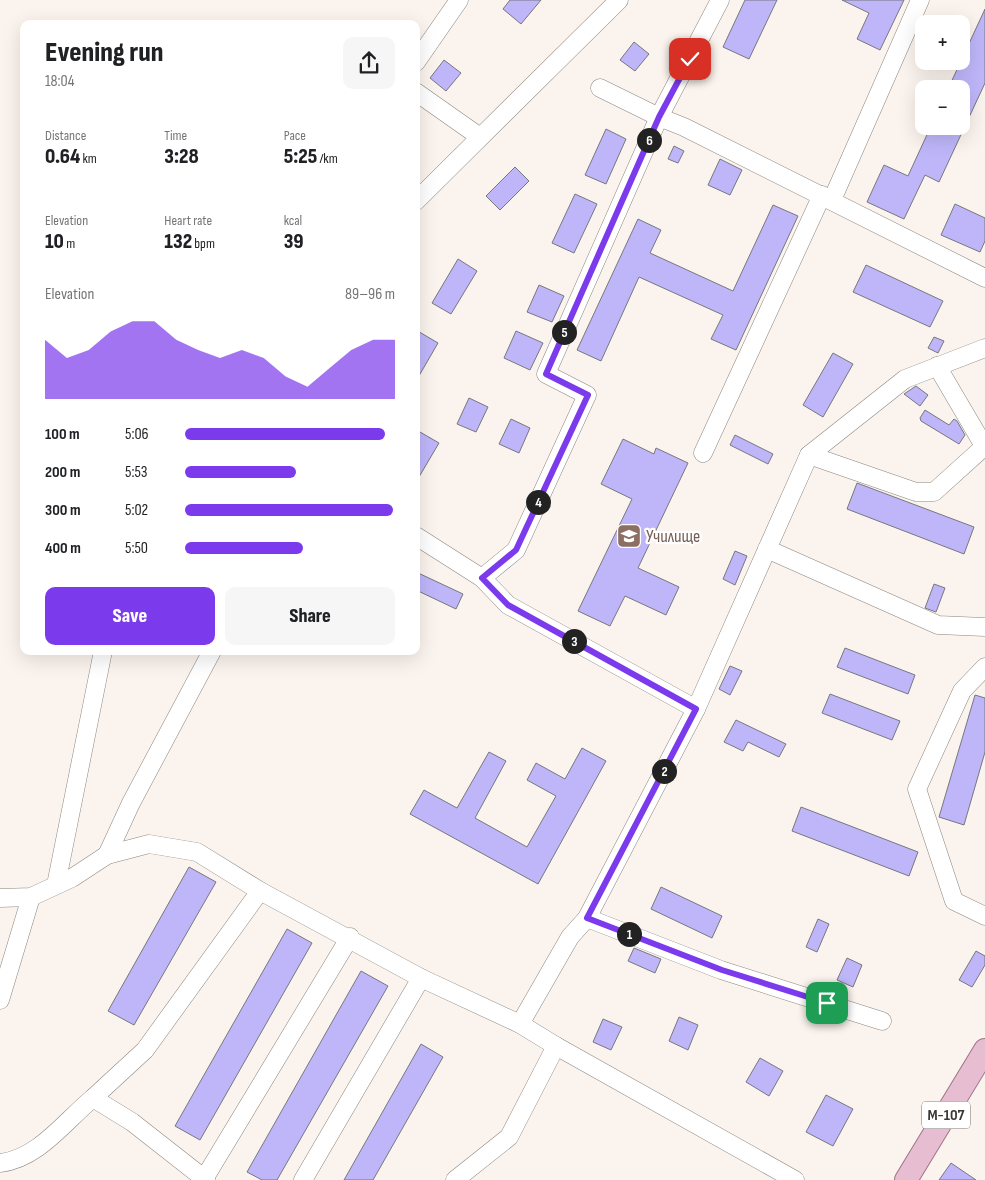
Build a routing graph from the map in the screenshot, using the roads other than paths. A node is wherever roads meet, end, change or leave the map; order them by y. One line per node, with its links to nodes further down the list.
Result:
1 (459, 0): 5 (street)
2 (619, 0): 9 (street)
3 (720, 0): 8 (street)
4 (920, 0): 11 (street)
5 (420, 56)
6 (600, 88): 8 (street)
7 (420, 95): 9 (street)
8 (659, 117): 11 (street); 20 (street)
9 (480, 137): 10 (street)
10 (420, 197)
11 (827, 198): 12 (street); 16 (street)
12 (985, 278)
13 (985, 348): 14 (street)
14 (937, 366): 15 (street); 17 (street)
15 (985, 446): 17 (street)
16 (703, 453)
17 (809, 455): 19 (street)
18 (420, 539): 20 (street)
19 (767, 549): 21 (street); 25 (street)
20 (482, 578): 25 (street)
21 (985, 627)
22 (102, 655): 27 (street)
23 (210, 655): 26 (street)
24 (985, 667): 31 (street)
25 (696, 709): 32 (street)
26 (107, 855): 27 (street); 28 (street)
27 (56, 885): 29 (street)
28 (260, 891): 33 (street); 40 (street)
29 (31, 897): 30 (street); 35 (street)
30 (0, 898)
31 (985, 916)
32 (587, 918): 36 (street); 37 (street)
33 (350, 938): 34 (street); 42 (street)
34 (421, 978): 37 (street); 43 (street)
35 (0, 1000)
36 (882, 1021)
37 (520, 1024): 38 (street)
38 (556, 1046): 44 (street); 45 (street)
39 (985, 1050): 46 (main road, М-107)
40 (93, 1098): 41 (street); 42 (street)
41 (0, 1163)
42 (205, 1180)
43 (303, 1180)
44 (455, 1180)
45 (794, 1180)
46 (906, 1180)

